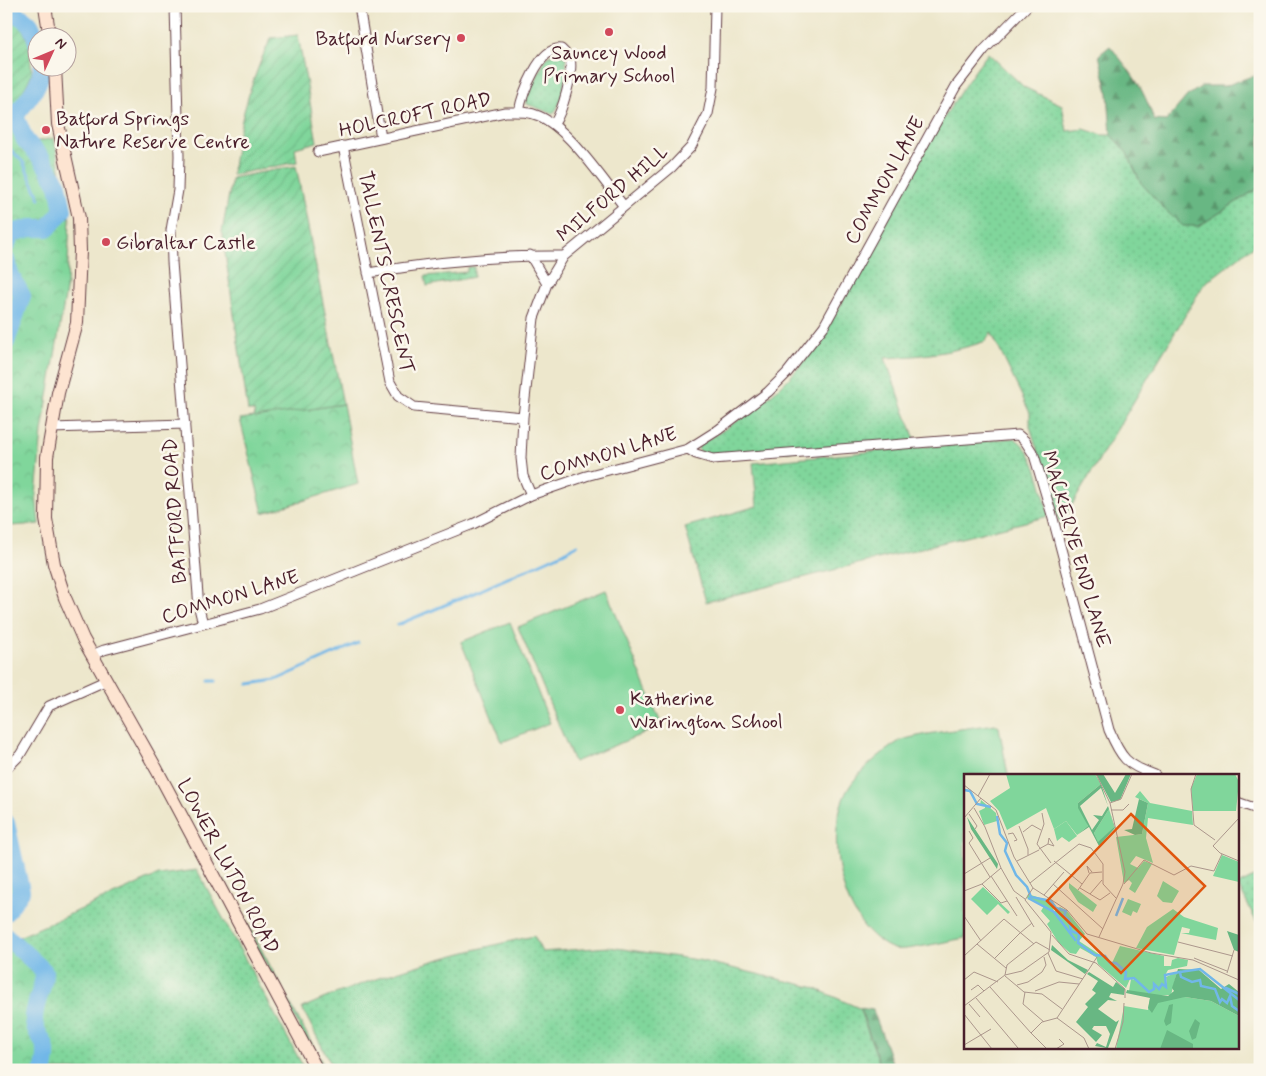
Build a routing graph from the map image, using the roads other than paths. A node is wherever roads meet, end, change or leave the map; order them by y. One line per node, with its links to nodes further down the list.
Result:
1 (45, 6): 6 (main road)
2 (175, 6): 19 (street, BATFORD ROAD)
3 (359, 6): 10 (street)
4 (715, 6): 13 (street, MILFORD HILL)
5 (1027, 6): 21 (street, COMMON LANE)
6 (48, 28)
7 (56, 78): 20 (main road, LOWER LUTON ROAD)
8 (519, 112): 9 (street, HOLCROFT ROAD); 9 (street, HOLCROFT ROAD); 10 (street, HOLCROFT ROAD)
9 (554, 124): 13 (street, HOLCROFT ROAD)
10 (381, 138): 11 (street, HOLCROFT ROAD)
11 (343, 146): 12 (street, HOLCROFT ROAD); 16 (street, TALLENTS CRESCENT)
12 (318, 152)
13 (623, 206): 15 (street, MILFORD HILL)
14 (530, 255): 15 (street); 16 (street); 17 (street)
15 (564, 256): 17 (street, MILFORD HILL)
16 (368, 273): 18 (street, TALLENTS CRESCENT)
17 (547, 284): 18 (street, MILFORD HILL)
18 (523, 417): 22 (street, MILFORD HILL)
19 (185, 424): 20 (street, BATFORD ROAD); 23 (street, BATFORD ROAD)
20 (51, 428): 24 (main road, LOWER LUTON ROAD)
21 (688, 448): 22 (street, COMMON LANE); 27 (street, MACKERYE END LANE)
22 (531, 495): 23 (street, COMMON LANE)
23 (203, 624): 24 (street, COMMON LANE)
24 (92, 655): 25 (main road, LOWER LUTON ROAD)
25 (105, 682): 26 (street); 30 (main road, LOWER LUTON ROAD)
26 (6, 769)
27 (1152, 774)
28 (1238, 802): 29 (street)
29 (1260, 810)
30 (317, 1070)

